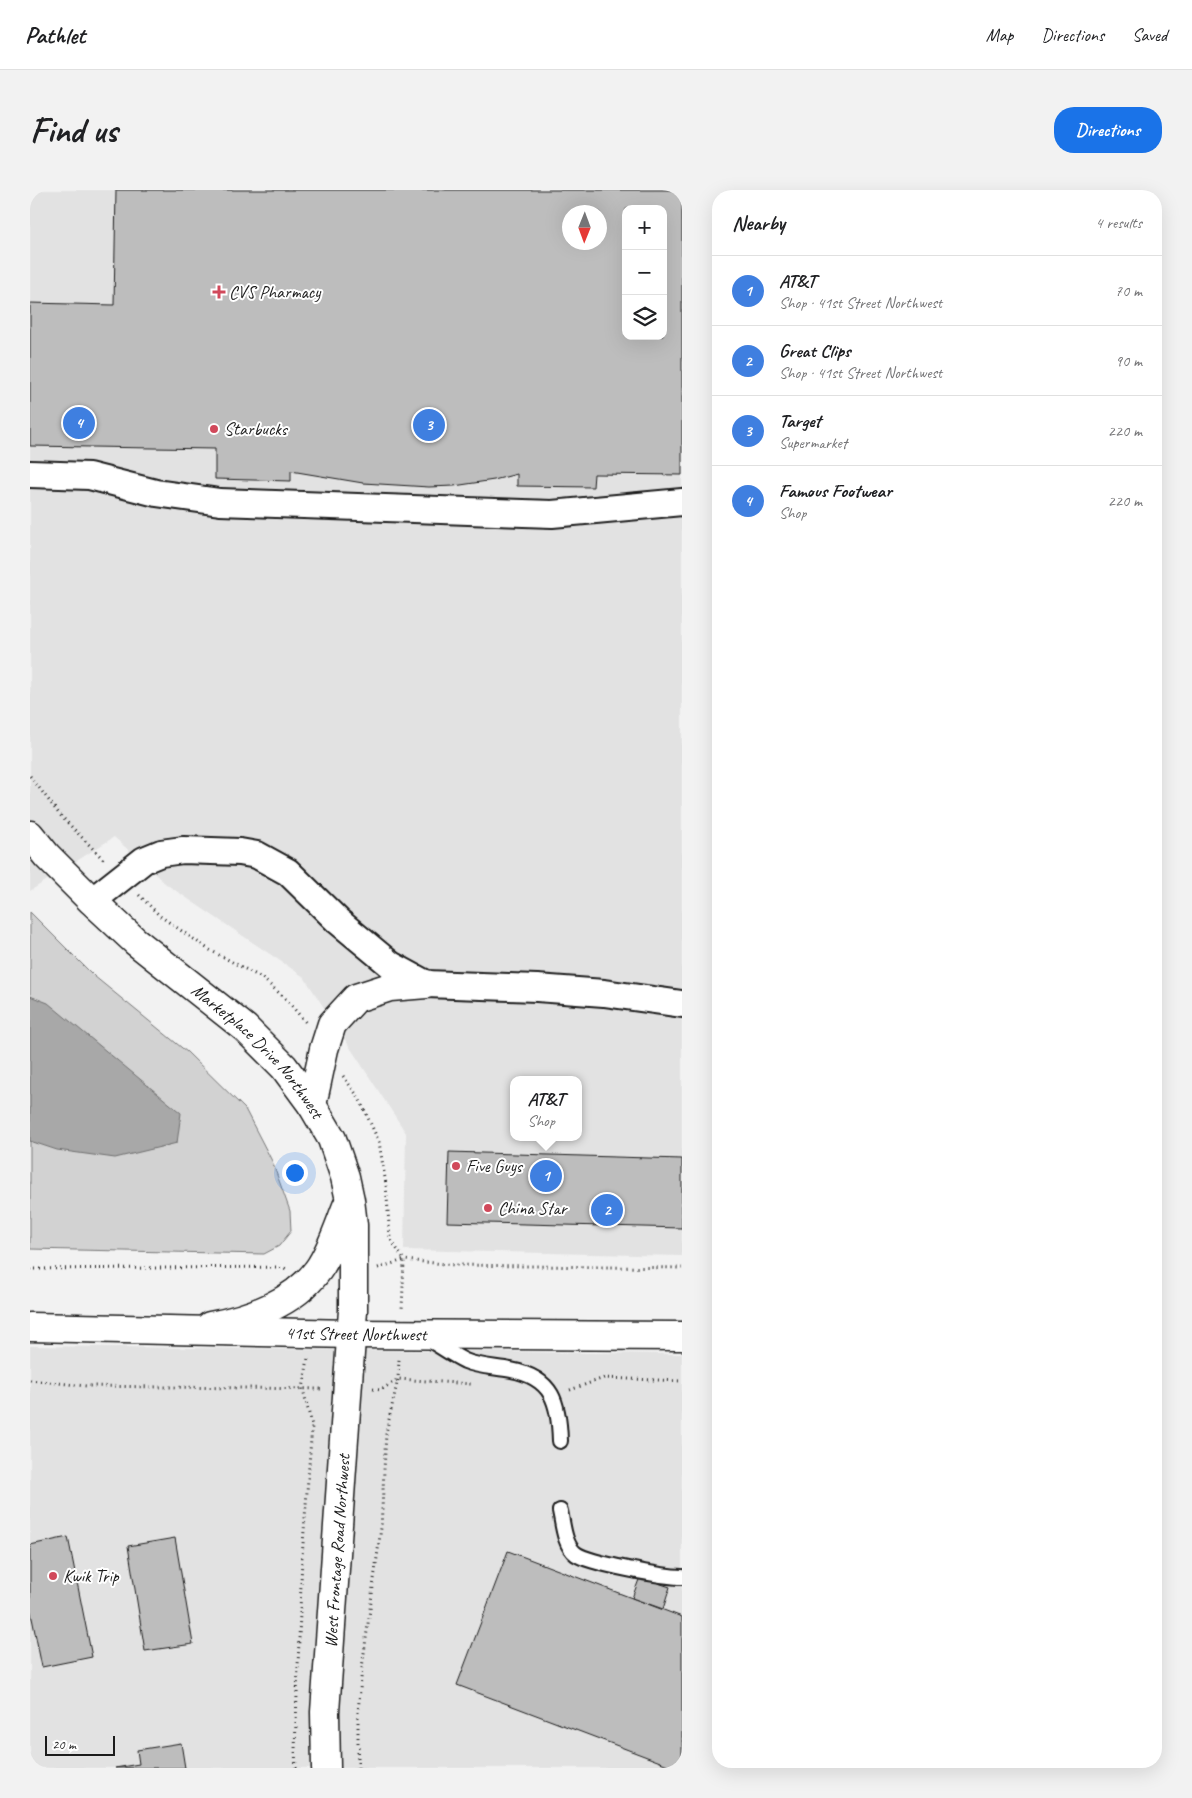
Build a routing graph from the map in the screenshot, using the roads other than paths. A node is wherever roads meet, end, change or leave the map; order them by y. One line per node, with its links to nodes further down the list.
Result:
1 (30, 474): 2 (street)
2 (682, 502)
3 (30, 835): 4 (street, Marketplace Drive Northwest)
4 (92, 901): 5 (street); 7 (street, Marketplace Drive Northwest)
5 (426, 984): 6 (street); 7 (street)
6 (682, 1004)
7 (312, 1105): 8 (street, Marketplace Drive Northwest)
8 (350, 1200): 10 (street); 11 (street, Marketplace Drive Northwest)
9 (30, 1327): 10 (street, 41st Street Northwest)
10 (184, 1330): 11 (street, 41st Street Northwest)
11 (351, 1334): 12 (street, 41st Street Northwest); 17 (street, West Frontage Road Northwest)
12 (418, 1334): 13 (street, 41st Street Northwest); 14 (lane)
13 (682, 1336)
14 (560, 1441)
15 (560, 1511): 16 (lane)
16 (682, 1577)
17 (326, 1768)

